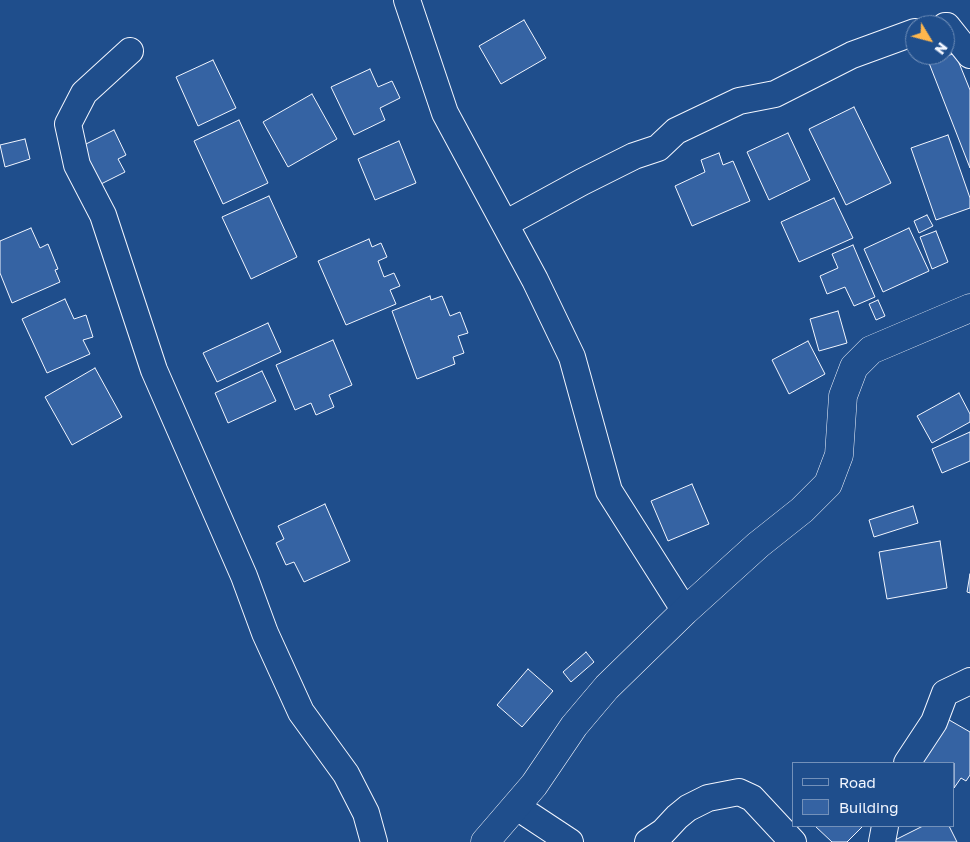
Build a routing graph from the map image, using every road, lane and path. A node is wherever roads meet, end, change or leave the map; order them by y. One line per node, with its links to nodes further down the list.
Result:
1 (407, 0): 6 (street)
2 (905, 36): 6 (street)
3 (955, 36): 5 (street)
4 (130, 52): 13 (street)
5 (970, 56)
6 (505, 224): 8 (street)
7 (970, 308): 8 (street)
8 (685, 611): 11 (street)
9 (970, 681): 10 (street)
10 (908, 762)
11 (517, 806): 14 (street); 15 (street)
12 (885, 827): 18 (street)
13 (374, 842)
14 (485, 842)
15 (570, 842)
16 (648, 842): 17 (street)
17 (793, 842)
18 (882, 842)

